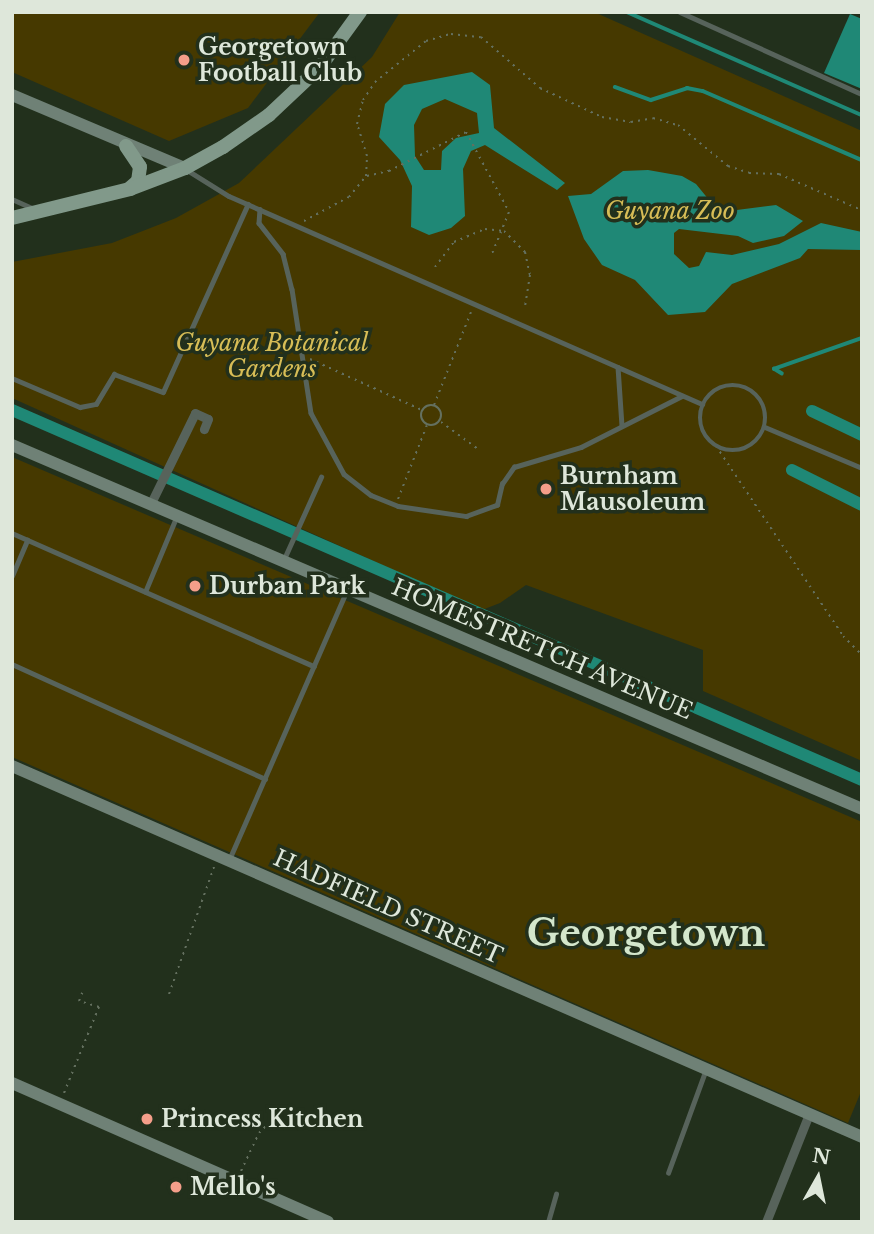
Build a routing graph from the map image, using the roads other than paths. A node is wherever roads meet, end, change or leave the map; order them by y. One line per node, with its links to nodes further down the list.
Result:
1 (360, 12): 6 (main road)
2 (680, 12): 3 (lane)
3 (862, 94)
4 (12, 95): 5 (street)
5 (126, 146): 6 (street); 7 (main road)
6 (191, 173): 7 (main road); 9 (lane)
7 (130, 188): 11 (main road)
8 (12, 199): 11 (lane)
9 (248, 204): 10 (lane); 14 (lane)
10 (260, 209): 13 (lane); 17 (lane)
11 (37, 211): 12 (main road)
12 (12, 218)
13 (618, 367): 15 (lane); 17 (lane)
14 (12, 378)
15 (682, 396): 16 (lane); 17 (lane)
16 (702, 404): 18 (lane); 18 (lane)
17 (622, 425)
18 (765, 427): 21 (lane)
19 (204, 429): 23 (street)
20 (12, 444): 23 (street, HOMESTRETCH AVENUE)
21 (862, 468)
22 (321, 477): 27 (lane)
23 (151, 503): 24 (street, HOMESTRETCH AVENUE)
24 (177, 515): 27 (street, HOMESTRETCH AVENUE); 30 (lane)
25 (12, 533): 26 (lane)
26 (27, 540): 28 (lane); 30 (lane)
27 (283, 562): 29 (street, HOMESTRETCH AVENUE)
28 (12, 576)
29 (348, 589): 32 (lane); 35 (street, HOMESTRETCH AVENUE)
30 (145, 592): 32 (lane)
31 (12, 664): 34 (lane)
32 (314, 666): 34 (lane)
33 (12, 766): 36 (street, HADFIELD STREET)
34 (265, 779): 36 (lane)
35 (862, 809)
36 (224, 858): 37 (street, HADFIELD STREET)
37 (706, 1069): 39 (street, HADFIELD STREET); 41 (lane)
38 (12, 1083): 43 (street)
39 (809, 1114): 40 (street, HADFIELD STREET); 45 (street)
40 (862, 1137)
41 (668, 1173)
42 (556, 1194): 44 (lane)
43 (328, 1222)
44 (548, 1222)
45 (766, 1222)

